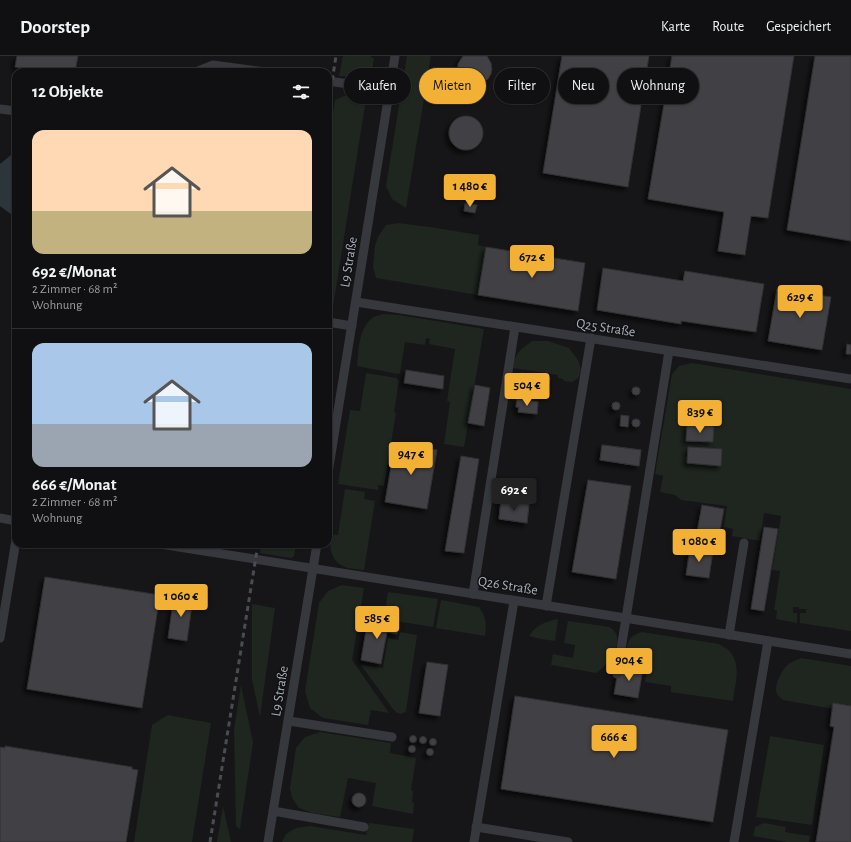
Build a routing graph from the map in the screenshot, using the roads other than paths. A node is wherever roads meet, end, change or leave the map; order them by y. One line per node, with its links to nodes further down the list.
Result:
1 (395, 56): 4 (lane, L9 Straße)
2 (206, 68): 3 (lane)
3 (235, 68)
4 (393, 68)
5 (332, 82): 6 (lane)
6 (344, 83)
7 (388, 104): 10 (lane, L9 Straße)
8 (0, 109): 9 (lane)
9 (12, 110)
10 (356, 302): 12 (lane, L9 Straße); 13 (lane, Q25 Straße)
11 (332, 323): 12 (lane)
12 (352, 326): 17 (lane, L9 Straße)
13 (515, 326): 14 (lane, Q25 Straße); 25 (lane)
14 (591, 338): 15 (lane, Q25 Straße); 27 (lane)
15 (669, 351): 16 (lane, Q25 Straße); 28 (lane)
16 (851, 379)
17 (332, 448)
18 (0, 518): 19 (lane)
19 (12, 520)
20 (744, 543): 29 (lane)
21 (15, 548): 30 (lane)
22 (184, 548): 24 (lane, Q26 Straße)
23 (316, 548): 24 (lane, L9 Straße)
24 (313, 569): 25 (lane, Q26 Straße); 34 (lane, L9 Straße)
25 (473, 594): 26 (lane, Q26 Straße)
26 (514, 601): 27 (lane, Q26 Straße); 38 (lane)
27 (546, 606): 28 (lane, Q26 Straße)
28 (625, 618): 29 (lane, Q26 Straße); 33 (lane)
29 (729, 635): 31 (lane, Q26 Straße)
30 (0, 638)
31 (768, 641): 32 (lane, Q26 Straße); 42 (lane)
32 (851, 654)
33 (617, 674)
34 (289, 721): 35 (lane); 36 (lane, L9 Straße)
35 (392, 737)
36 (273, 811): 37 (lane); 39 (lane, L9 Straße)
37 (364, 827)
38 (476, 827): 40 (lane); 41 (lane)
39 (268, 842)
40 (474, 842)
41 (568, 842)
42 (734, 842)

